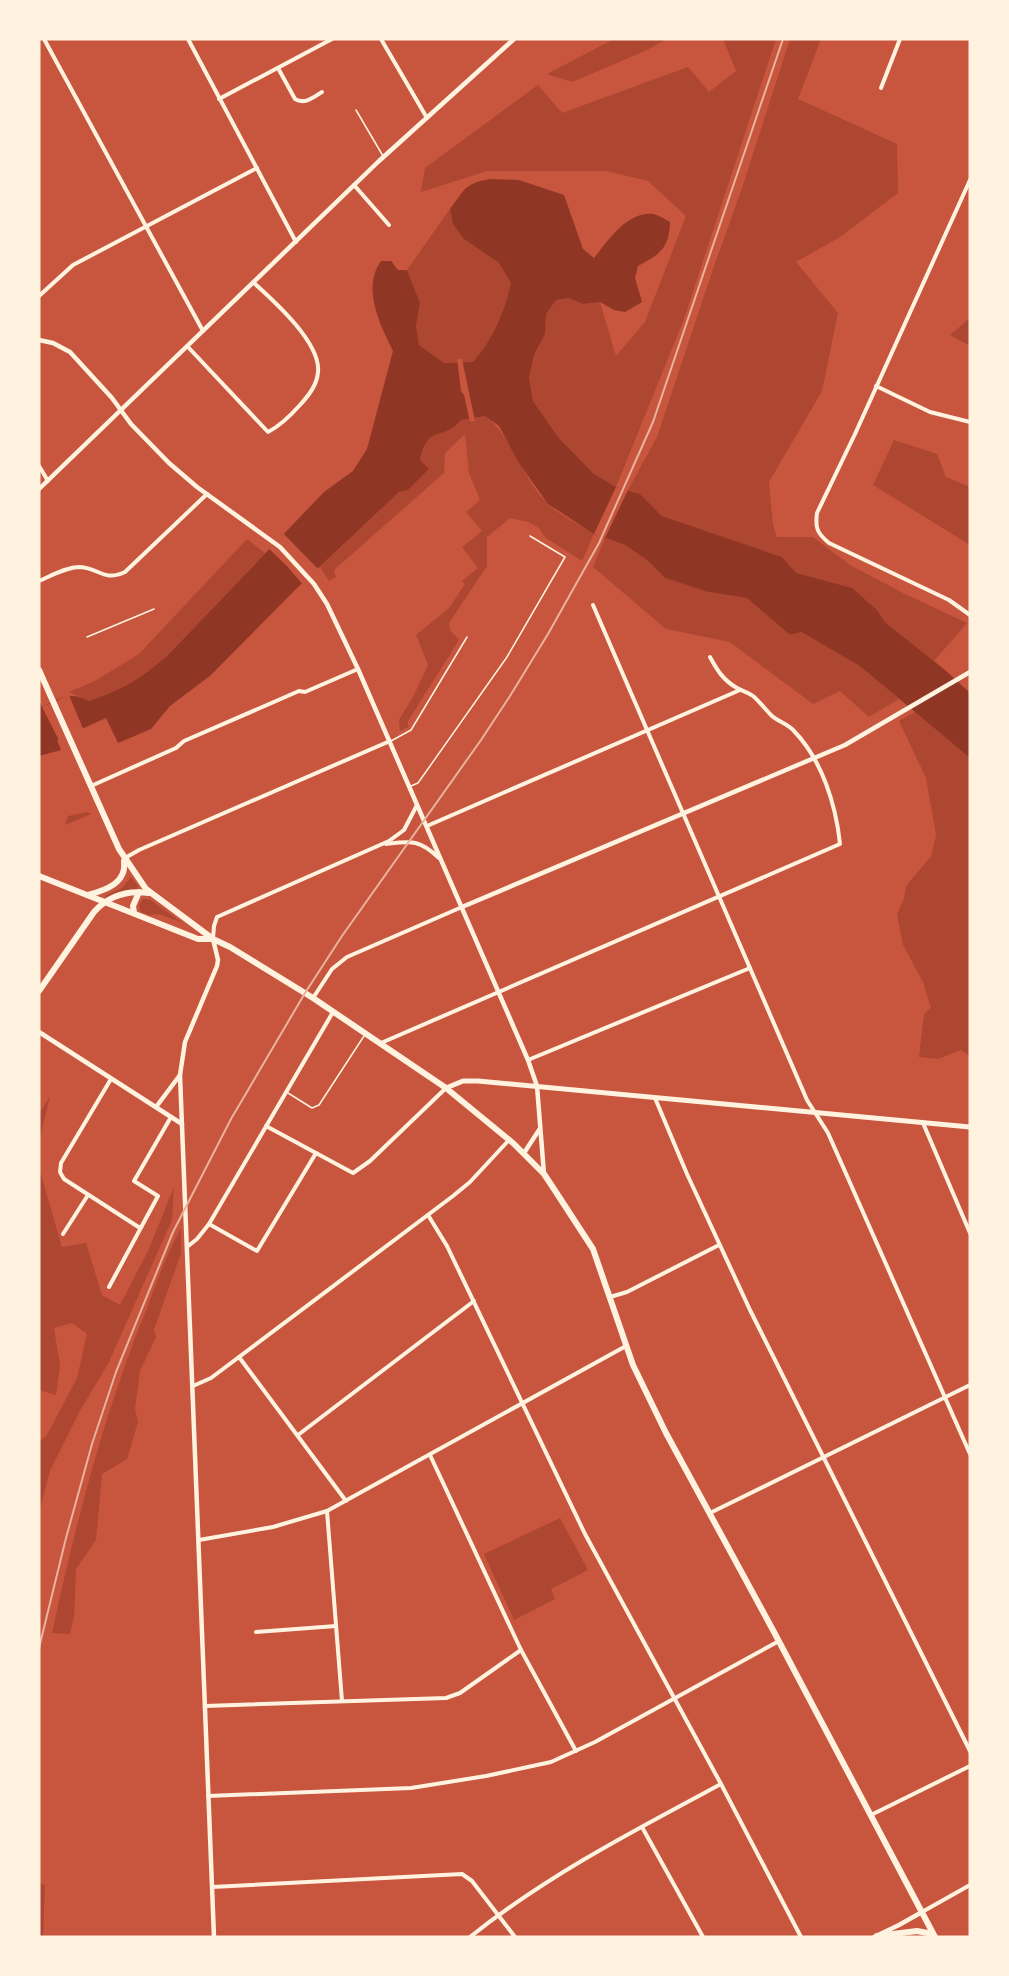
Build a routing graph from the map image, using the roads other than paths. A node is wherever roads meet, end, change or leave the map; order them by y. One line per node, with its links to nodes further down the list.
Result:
1 (44, 39): 18 (street)
2 (188, 39): 10 (street)
3 (332, 39): 7 (street)
4 (381, 39): 12 (street)
5 (514, 39): 12 (street)
6 (900, 39): 8 (street)
7 (278, 68): 9 (street); 10 (street)
8 (881, 88)
9 (322, 92)
10 (219, 99): 14 (street)
11 (356, 110): 13 (lane)
12 (427, 118): 13 (street)
13 (384, 157): 16 (street)
14 (257, 168): 18 (street); 19 (street)
15 (970, 180): 25 (street)
16 (354, 185): 17 (street); 19 (street)
17 (389, 225)
18 (145, 227): 21 (street); 22 (street)
19 (296, 242): 20 (street)
20 (254, 283): 22 (street); 24 (street)
21 (39, 296)
22 (203, 332): 24 (street)
23 (39, 340): 26 (street)
24 (188, 347): 26 (street)
25 (876, 386): 27 (street); 36 (street)
26 (121, 411): 29 (street); 31 (street)
27 (970, 422)
28 (39, 466): 29 (street)
29 (48, 481): 30 (street)
30 (39, 489)
31 (207, 494): 33 (street); 40 (street)
32 (530, 536): 48 (lane)
33 (39, 582)
34 (593, 605): 44 (street)
35 (154, 609): 37 (lane)
36 (970, 615)
37 (87, 637)
38 (467, 637): 45 (lane)
39 (710, 657): 43 (street)
40 (358, 669): 45 (street); 47 (street)
41 (39, 670): 47 (main road)
42 (970, 672): 46 (street)
43 (740, 690): 44 (street); 46 (street)
44 (647, 731): 50 (street); 51 (street)
45 (390, 741): 48 (street); 53 (street)
46 (814, 758): 50 (street); 59 (street)
47 (91, 786): 53 (main road)
48 (410, 787): 49 (street)
49 (417, 805): 51 (street); 52 (street)
50 (682, 813): 59 (street); 61 (street)
51 (427, 826): 54 (street)
52 (382, 845): 54 (street); 63 (street)
53 (124, 859): 57 (main road); 58 (main road)
54 (442, 861): 61 (street)
55 (39, 876): 58 (main road)
56 (139, 892): 57 (main road); 60 (main road); 62 (main road)
57 (151, 894): 63 (main road)
58 (87, 895): 60 (main road)
59 (718, 896): 64 (street); 66 (street)
60 (105, 901): 62 (main road); 65 (main road)
61 (462, 907): 66 (street); 67 (street)
62 (134, 913): 63 (main road)
63 (213, 939): 67 (main road); 73 (street)
64 (750, 968): 72 (street); 80 (street)
65 (39, 991)
66 (500, 991): 71 (street); 72 (street)
67 (313, 998): 68 (main road)
68 (333, 1011): 70 (main road); 77 (street)
69 (39, 1032): 74 (street)
70 (366, 1033): 71 (main road); 77 (lane)
71 (381, 1043): 76 (main road)
72 (528, 1059): 75 (street)
73 (180, 1075): 79 (street); 83 (street)
74 (111, 1079): 79 (street); 91 (street)
75 (537, 1086): 76 (main road); 78 (main road); 86 (street)
76 (446, 1088): 87 (main road); 88 (street)
77 (286, 1091): 84 (street)
78 (655, 1097): 80 (main road); 97 (street)
79 (156, 1107): 81 (street)
80 (815, 1112): 82 (main road); 106 (street)
81 (171, 1117): 83 (street); 94 (street)
82 (923, 1123): 85 (main road); 95 (street)
83 (182, 1124): 98 (street)
84 (266, 1126): 88 (street); 93 (street)
85 (970, 1127)
86 (539, 1130): 89 (street); 90 (street)
87 (509, 1140): 89 (main road); 92 (street)
88 (316, 1153): 93 (street)
89 (524, 1154): 90 (main road)
90 (544, 1174): 100 (main road)
91 (88, 1195): 94 (street); 96 (street)
92 (428, 1215): 101 (street); 103 (street)
93 (209, 1224): 98 (street)
94 (140, 1228): 99 (street)
95 (970, 1233)
96 (63, 1234)
97 (719, 1245): 100 (street); 111 (street)
98 (187, 1247): 105 (street)
99 (109, 1287)
100 (610, 1297): 102 (main road)
101 (474, 1301): 107 (street); 108 (street)
102 (627, 1346): 107 (street); 114 (main road)
103 (240, 1357): 105 (street); 108 (street)
104 (970, 1385): 106 (street)
105 (193, 1386): 115 (street)
106 (944, 1397): 109 (street); 111 (street)
107 (523, 1403): 110 (street); 120 (street)
108 (298, 1435): 112 (street)
109 (970, 1454)
110 (430, 1455): 112 (street); 119 (street)
111 (824, 1457): 114 (street); 124 (street)
112 (346, 1501): 113 (street)
113 (327, 1511): 115 (street); 116 (street)
114 (710, 1513): 118 (main road)
115 (199, 1540): 122 (street)
116 (336, 1626): 117 (street); 121 (street)
117 (256, 1632)
118 (779, 1641): 120 (street); 128 (main road)
119 (521, 1650): 121 (street); 123 (street)
120 (675, 1698): 123 (street); 126 (street)
121 (342, 1701): 122 (street)
122 (205, 1706): 127 (street)
123 (576, 1751): 127 (street)
124 (970, 1751)
125 (970, 1766): 128 (street)
126 (721, 1784): 129 (street); 140 (street)
127 (208, 1796): 131 (street)
128 (871, 1815): 132 (main road)
129 (642, 1827): 133 (street); 139 (street)
130 (970, 1885): 132 (street)
131 (212, 1887): 133 (street); 136 (street)
132 (922, 1912): 134 (main road); 135 (street)
133 (498, 1915): 137 (street); 138 (street)
134 (934, 1935): 135 (main road)
135 (875, 1936)
136 (214, 1937)
137 (470, 1937)
138 (515, 1937)
139 (703, 1937)
140 (801, 1937)

